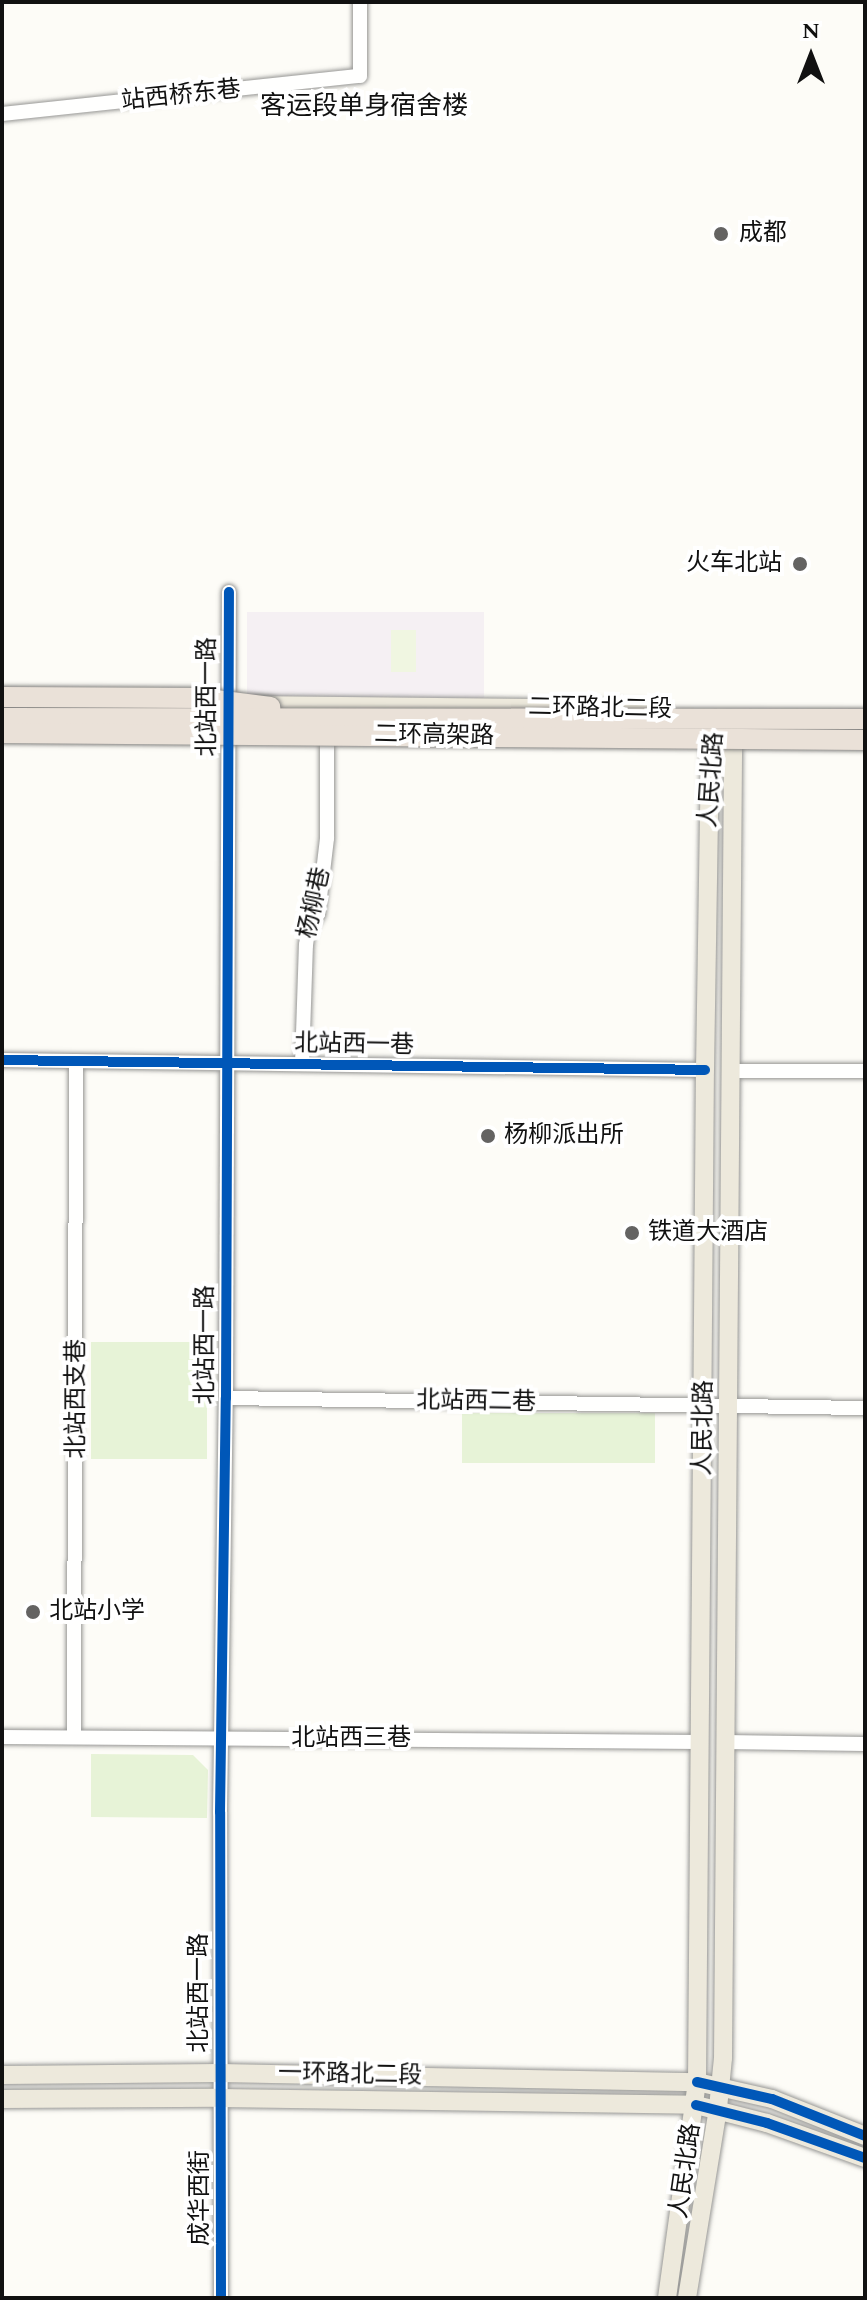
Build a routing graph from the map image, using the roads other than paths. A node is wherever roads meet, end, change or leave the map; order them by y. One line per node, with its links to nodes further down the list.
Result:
1 (360, 2): 2 (street, 站西桥东巷)
2 (2, 114)
3 (229, 592): 5 (street, 北站西一路)
4 (2, 697): 10 (highway, bridge)
5 (228, 704): 6 (main road, 二环路北二段); 7 (main road, 二环路北二段); 15 (street, 北站西一路)
6 (2, 705)
7 (719, 710): 8 (main road, 二环路北二段); 17 (main road, 人民北路); 18 (main road, 人民北路)
8 (865, 712)
9 (2, 718): 10 (highway, 二环高架路, bridge)
10 (354, 718): 11 (highway, 二环高架路, bridge)
11 (865, 719)
12 (2, 733): 14 (highway, 二环高架路, bridge)
13 (2, 739): 15 (main road, 二环路北二段)
14 (865, 740)
15 (228, 741): 16 (main road, 二环路北二段); 22 (street, 北站西一路)
16 (327, 742): 17 (main road, 二环路北二段); 23 (street, 杨柳巷)
17 (710, 745): 18 (main road, 二环路北二段); 24 (main road, 人民北路)
18 (733, 745): 19 (main road, 二环路北二段); 25 (main road, 人民北路)
19 (865, 747)
20 (2, 1060): 21 (street, 北站西一巷)
21 (76, 1061): 22 (street, 北站西一巷); 32 (street, 北站西支巷)
22 (226, 1063): 23 (street, 北站西一巷); 27 (street, 北站西一路)
23 (302, 1064): 24 (street, 北站西一巷)
24 (705, 1070): 28 (main road, 人民北路)
25 (730, 1071): 26 (street); 29 (main road, 人民北路)
26 (865, 1071)
27 (226, 1398): 28 (street, 北站西二巷); 33 (street, 北站西一路)
28 (704, 1405): 29 (street, 北站西二巷); 34 (main road, 人民北路)
29 (726, 1406): 30 (street, 北站西二巷); 35 (main road, 人民北路)
30 (865, 1408)
31 (2, 1737): 32 (street, 北站西三巷)
32 (74, 1737): 33 (street, 北站西三巷)
33 (220, 1738): 34 (street, 北站西三巷); 37 (street, 北站西一路)
34 (700, 1742): 39 (main road, 人民北路)
35 (724, 1742): 36 (street); 40 (main road, 人民北路)
36 (865, 1744)
37 (220, 2073): 38 (main road, 一环路北二段); 39 (main road, 一环路北二段); 41 (street, 北站西一路)
38 (2, 2075)
39 (697, 2082): 40 (main road, 一环路北二段); 43 (main road, 人民北路)
40 (721, 2085): 44 (main road, 人民北路); 45 (main road, 一环路北二段)
41 (220, 2098): 42 (main road, 一环路北二段); 43 (main road, 一环路北二段); 47 (street, 成华西街)
42 (2, 2099)
43 (696, 2105): 44 (main road, 一环路北二段); 48 (main road, 人民北路)
44 (718, 2108): 46 (main road, 一环路北二段); 49 (main road, 人民北路)
45 (865, 2136)
46 (865, 2158)
47 (221, 2298)
48 (667, 2298)
49 (687, 2298)

